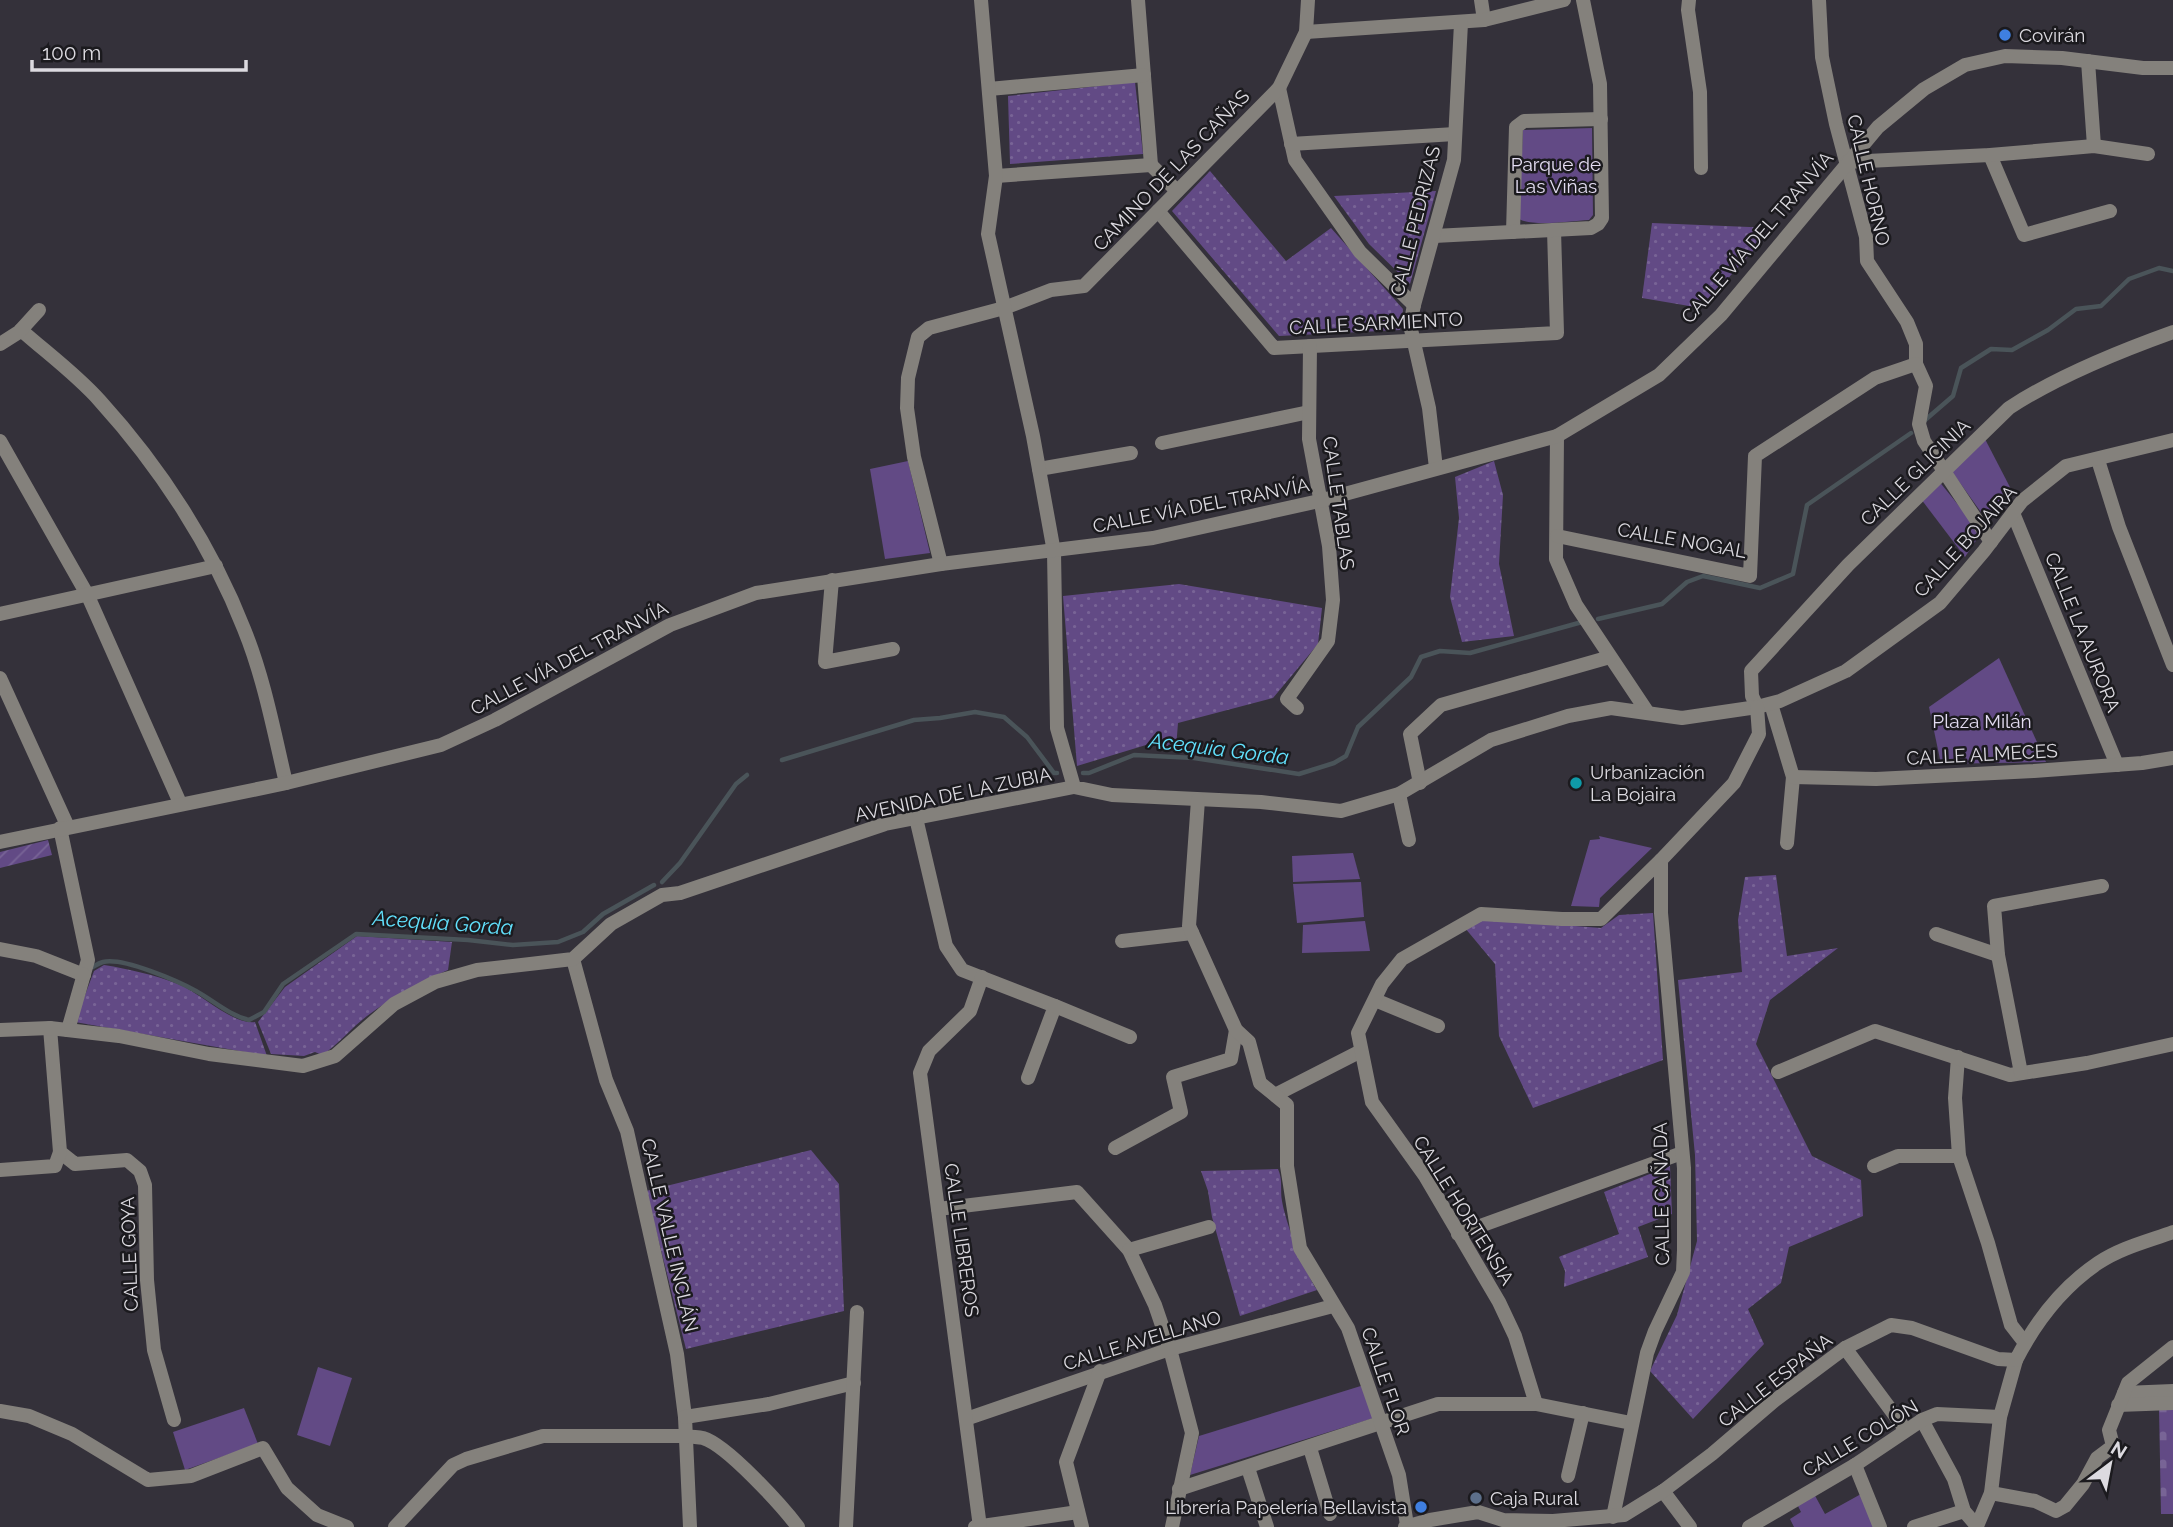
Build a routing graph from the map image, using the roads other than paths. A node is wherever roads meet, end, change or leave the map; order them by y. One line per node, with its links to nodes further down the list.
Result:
1 (981, 0): 16 (street)
2 (1138, 0): 14 (street)
3 (1307, 0): 11 (street, CAMINO DE LAS CAÑAS)
4 (1480, 0): 9 (street)
5 (1564, 0): 9 (street)
6 (1583, 0): 17 (street)
7 (1689, 0): 25 (street)
8 (1819, 0): 23 (street, CALLE HORNO)
9 (1484, 20): 10 (street)
10 (1461, 23): 11 (street); 18 (street, CALLE PEDRIZAS)
11 (1306, 32): 15 (street, CAMINO DE LAS CAÑAS)
12 (2088, 61): 13 (street, CALLE VÍA DEL TRANVÍA); 20 (street); 23 (street, CALLE VÍA DEL TRANVÍA)
13 (2173, 68)
14 (1144, 75): 16 (street); 24 (street)
15 (1279, 88): 19 (street); 27 (street, CAMINO DE LAS CAÑAS)
16 (989, 89): 26 (street)
17 (1601, 119): 30 (street); 31 (street)
18 (1455, 134): 19 (street); 32 (street, CALLE PEDRIZAS)
19 (1292, 144): 33 (street)
20 (2094, 146): 21 (street); 22 (street)
21 (2148, 154)
22 (1990, 155): 23 (street); 29 (street)
23 (1847, 162): 41 (street, CALLE HORNO); 43 (street, CALLE VÍA DEL TRANVÍA)
24 (1151, 165): 26 (street); 27 (street)
25 (1701, 168)
26 (996, 176): 34 (street)
27 (1177, 191): 28 (street, CAMINO DE LAS CAÑAS)
28 (1158, 211): 34 (street, CAMINO DE LAS CAÑAS); 40 (street, CALLE SARMIENTO)
29 (2110, 211)
30 (1554, 230): 31 (street); 38 (street, CALLE SARMIENTO)
31 (1513, 232): 32 (street)
32 (1434, 236): 33 (street, CALLE PEDRIZAS)
33 (1414, 305): 38 (street, CALLE PEDRIZAS)
34 (1004, 307): 50 (street); 57 (street, CAMINO DE LAS CAÑAS)
35 (39, 310): 36 (street)
36 (19, 332): 39 (street); 58 (street)
37 (2173, 332): 51 (street, CALLE GLICINIA)
38 (1414, 342): 40 (street, CALLE SARMIENTO); 49 (street, CALLE PEDRIZAS)
39 (0, 344)
40 (1310, 346): 42 (street, CALLE TABLAS)
41 (1916, 364): 51 (street, CALLE HORNO); 54 (street, CALLE NOGAL)
42 (1308, 412): 46 (street, CALLE TABLAS); 52 (street, CALLE TABLAS)
43 (1557, 436): 49 (street, CALLE VÍA DEL TRANVÍA); 54 (street)
44 (2173, 440): 48 (street, CALLE BOJAIRA)
45 (0, 441): 60 (street)
46 (1162, 443)
47 (1131, 453): 50 (street)
48 (2098, 460): 53 (street, CALLE BOJAIRA); 64 (street)
49 (1436, 468): 52 (street, CALLE VÍA DEL TRANVÍA)
50 (1039, 469): 56 (street)
51 (1944, 470): 55 (street, CALLE HORNO); 66 (street, CALLE GLICINIA)
52 (1319, 501): 56 (street, CALLE VÍA DEL TRANVÍA); 67 (street, CALLE TABLAS)
53 (2014, 513): 55 (street, CALLE BOJAIRA); 70 (street, CALLE LA AURORA)
54 (1557, 536): 63 (street)
55 (1991, 542): 66 (street, CALLE BOJAIRA)
56 (1054, 552): 57 (street, CALLE VÍA DEL TRANVÍA); 74 (street)
57 (941, 564): 59 (street, CALLE VÍA DEL TRANVÍA)
58 (212, 567): 60 (street); 73 (street)
59 (832, 580): 62 (street); 73 (street, CALLE VÍA DEL TRANVÍA)
60 (88, 596): 61 (street); 77 (street)
61 (0, 614)
62 (893, 649)
63 (1610, 657): 68 (street); 72 (street)
64 (2173, 665)
65 (0, 678): 79 (street)
66 (1764, 705): 68 (street, CALLE BOJAIRA); 71 (street); 83 (street, CALLE HORTENSIA)
67 (1297, 708)
68 (1648, 713): 72 (street, CALLE BOJAIRA)
69 (2173, 758): 70 (street, CALLE ALMECES)
70 (2117, 765): 71 (street, CALLE ALMECES)
71 (1793, 777): 82 (street)
72 (1420, 783): 75 (street, CALLE BOJAIRA)
73 (282, 784): 77 (street, CALLE VÍA DEL TRANVÍA)
74 (1074, 786): 76 (street, AVENIDA DE LA ZUBIA); 78 (street, AVENIDA DE LA ZUBIA)
75 (1399, 794): 76 (street, CALLE BOJAIRA); 80 (street)
76 (1198, 800): 85 (street, CALLE FLOR)
77 (180, 803): 79 (street, CALLE VÍA DEL TRANVÍA)
78 (916, 818): 90 (street, AVENIDA DE LA ZUBIA); 92 (street)
79 (64, 827): 81 (street, CALLE VÍA DEL TRANVÍA); 91 (street)
80 (1409, 840)
81 (0, 842)
82 (1787, 843)
83 (1661, 860): 93 (street, CALLE HORTENSIA); 110 (street, CALLE CAÑADA)
84 (2102, 886): 89 (street)
85 (1192, 933): 87 (street); 99 (street, CALLE FLOR)
86 (1936, 934): 89 (street)
87 (1122, 941)
88 (0, 949): 91 (street)
89 (1998, 956): 105 (street)
90 (573, 959): 98 (street); 135 (street, CALLE VALLE INCLÁN)
91 (84, 975): 98 (street)
92 (982, 977): 94 (street); 114 (street, CALLE LIBREROS)
93 (1375, 1000): 95 (street); 102 (street, CALLE HORTENSIA)
94 (1055, 1006): 100 (street); 106 (street)
95 (1438, 1026)
96 (50, 1028): 97 (street); 98 (street); 109 (street)
97 (0, 1030)
98 (68, 1030)
99 (1236, 1030): 107 (street, CALLE FLOR); 108 (street)
100 (1130, 1038)
101 (2173, 1044): 105 (street)
102 (1362, 1051): 107 (street); 117 (street, CALLE HORTENSIA)
103 (1958, 1057): 104 (street); 105 (street); 111 (street)
104 (1778, 1072)
105 (2021, 1073)
106 (1028, 1078)
107 (1275, 1095): 119 (street, CALLE FLOR)
108 (1115, 1148)
109 (60, 1152): 113 (street); 137 (street, CALLE GOYA)
110 (1682, 1153): 117 (street); 139 (street, CALLE CAÑADA)
111 (1959, 1156): 112 (street); 121 (street)
112 (1874, 1166)
113 (0, 1170)
114 (938, 1209): 118 (street); 136 (street, CALLE LIBREROS)
115 (1209, 1227): 118 (street)
116 (2173, 1232): 121 (street)
117 (1458, 1234): 131 (street, CALLE HORTENSIA)
118 (1129, 1250): 124 (street)
119 (1333, 1306): 124 (street, CALLE AVELLANO); 140 (street, CALLE FLOR)
120 (857, 1312): 127 (street)
121 (2025, 1343): 125 (street)
122 (2173, 1347): 129 (street)
123 (1845, 1348): 125 (street, CALLE ESPAÑA); 141 (street); 148 (street, CALLE ESPAÑA)
124 (1170, 1349): 126 (street, CALLE AVELLANO); 147 (street)
125 (2016, 1360): 134 (street)
126 (1100, 1371): 136 (street, CALLE AVELLANO); 151 (street)
127 (854, 1383): 135 (street); 161 (street)
128 (2173, 1391): 129 (street)
129 (2121, 1399): 130 (street); 149 (street)
130 (2173, 1402)
131 (1536, 1404): 133 (street); 140 (street)
132 (0, 1410): 157 (street)
133 (1583, 1413): 139 (street); 146 (street)
134 (2000, 1417): 138 (street, CALLE COLÓN); 149 (street)
135 (685, 1418): 142 (street, CALLE VALLE INCLÁN)
136 (966, 1419): 163 (street, CALLE LIBREROS)
137 (174, 1420)
138 (1922, 1420): 141 (street, CALLE COLÓN); 150 (street)
139 (1631, 1423): 153 (street, CALLE CAÑADA)
140 (1382, 1424): 143 (street); 156 (street, CALLE FLOR)
141 (1905, 1429): 144 (street, CALLE COLÓN)
142 (687, 1436): 158 (street); 159 (street, CALLE VALLE INCLÁN); 160 (street)
143 (1310, 1448): 145 (street); 152 (street)
144 (1855, 1465): 168 (street, CALLE COLÓN); 169 (street)
145 (1248, 1468): 147 (street); 166 (street)
146 (1568, 1476)
147 (1179, 1489): 165 (street)
148 (1663, 1491): 153 (street, CALLE ESPAÑA); 167 (street)
149 (1991, 1493): 171 (street)
150 (1964, 1511): 170 (street); 171 (street)
151 (1079, 1512): 163 (street); 164 (street)
152 (1330, 1514)
153 (1621, 1520): 155 (street, CALLE ESPAÑA)
154 (1504, 1523): 155 (street, CALLE ESPAÑA); 156 (street, CALLE ESPAÑA)
155 (1553, 1524)
156 (1406, 1526)
157 (346, 1527)
158 (395, 1527)
159 (690, 1527)
160 (799, 1527)
161 (846, 1527)
162 (975, 1527): 163 (street)
163 (980, 1527)
164 (1082, 1527)
165 (1172, 1527)
166 (1267, 1527)
167 (1690, 1527)
168 (1749, 1527)
169 (1880, 1527)
170 (1914, 1527)
171 (1977, 1527)

